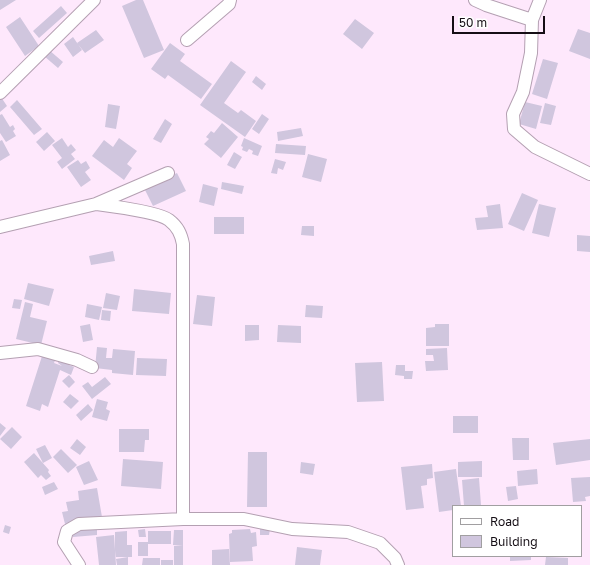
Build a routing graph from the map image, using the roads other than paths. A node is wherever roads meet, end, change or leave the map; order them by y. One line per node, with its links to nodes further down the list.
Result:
1 (94, 0): 7 (street)
2 (230, 0): 6 (street)
3 (475, 0): 5 (street)
4 (540, 0): 5 (street)
5 (532, 20): 9 (street)
6 (187, 40)
7 (0, 93)
8 (168, 173): 10 (street)
9 (590, 174)
10 (96, 204): 11 (street); 14 (street)
11 (0, 227)
12 (0, 353): 13 (street)
13 (92, 368)
14 (183, 519): 15 (street); 16 (street)
15 (79, 565)
16 (398, 565)

